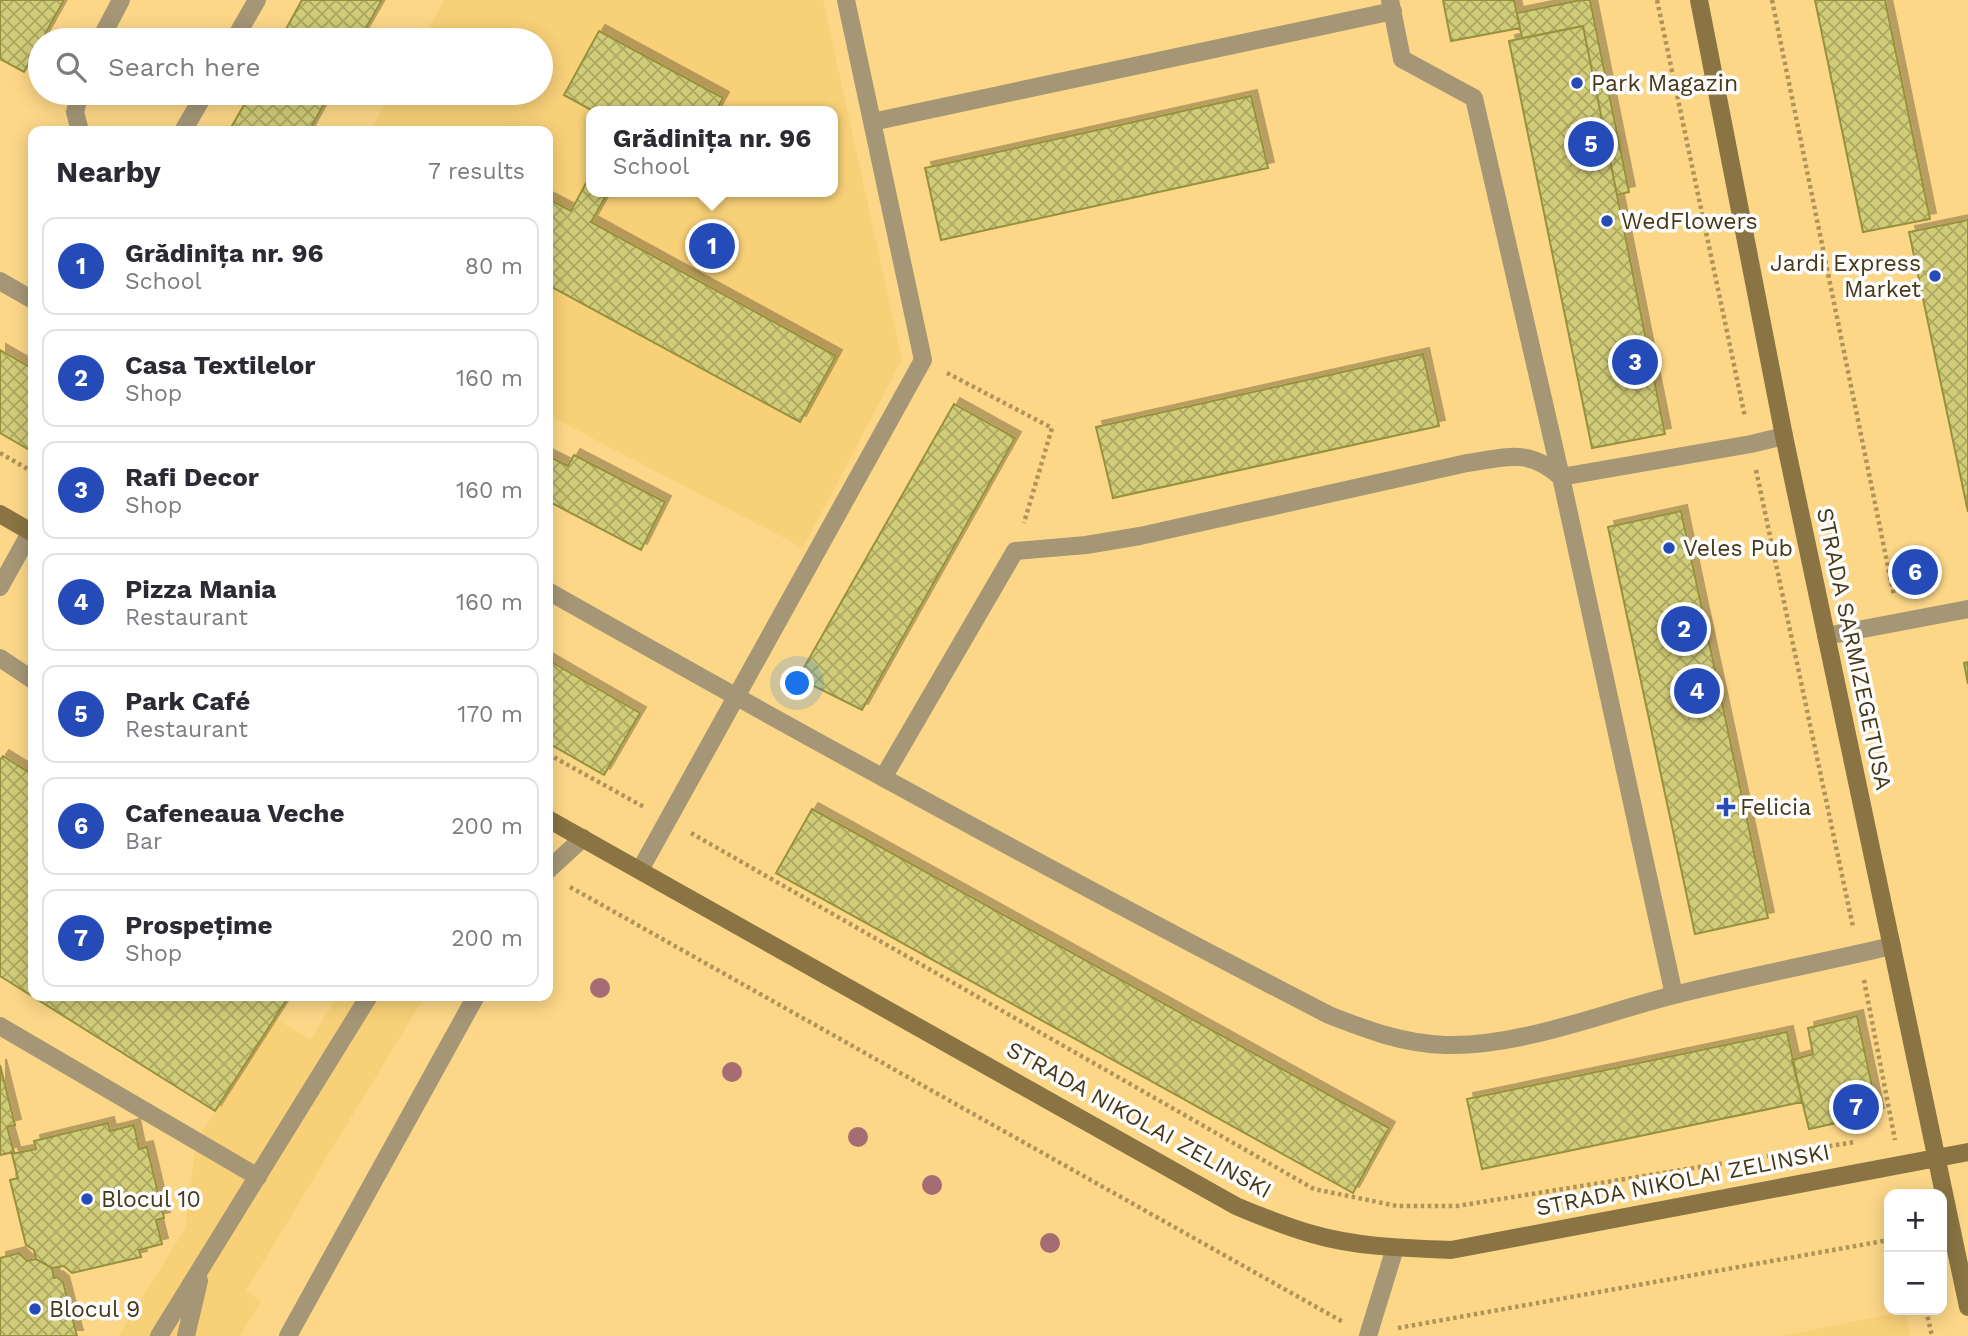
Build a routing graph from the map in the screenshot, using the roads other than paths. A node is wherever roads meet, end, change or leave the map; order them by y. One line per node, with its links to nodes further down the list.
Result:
1 (121, 0): 6 (lane)
2 (257, 0): 7 (lane)
3 (846, 0): 10 (lane)
4 (1699, 0): 15 (street, STRADA SARMIZEGETUSA)
5 (1391, 6): 10 (lane); 16 (lane)
6 (106, 28)
7 (241, 28)
8 (77, 105): 11 (lane)
9 (198, 105): 12 (lane)
10 (872, 122): 26 (lane)
11 (79, 126)
12 (186, 126)
13 (0, 281): 14 (lane)
14 (28, 297)
15 (1784, 436): 16 (lane); 23 (street, STRADA SARMIZEGETUSA)
16 (1561, 477): 27 (lane); 33 (lane)
17 (0, 514): 18 (street)
18 (28, 530)
19 (28, 539): 20 (lane)
20 (0, 587)
21 (553, 594): 26 (lane)
22 (1968, 609): 23 (lane)
23 (1826, 636): 32 (street, STRADA SARMIZEGETUSA)
24 (0, 658): 25 (lane)
25 (28, 677)
26 (736, 698): 27 (lane); 31 (lane)
27 (883, 778): 33 (lane)
28 (553, 822): 29 (street, STRADA NIKOLAI ZELINSKI)
29 (583, 838): 30 (lane); 31 (street, STRADA NIKOLAI ZELINSKI)
30 (553, 865)
31 (640, 870): 40 (street, STRADA NIKOLAI ZELINSKI)
32 (1892, 946): 33 (lane); 38 (street, STRADA SARMIZEGETUSA)
33 (1674, 995)
34 (366, 1001): 39 (lane)
35 (473, 1001): 45 (lane)
36 (0, 1026): 39 (lane)
37 (1968, 1152): 38 (street, STRADA NIKOLAI ZELINSKI)
38 (1937, 1157): 40 (street, STRADA NIKOLAI ZELINSKI); 42 (street, STRADA SARMIZEGETUSA)
39 (258, 1177): 41 (lane)
40 (1395, 1248): 46 (lane)
41 (201, 1270): 43 (lane); 44 (lane)
42 (1968, 1307)
43 (159, 1336)
44 (186, 1336)
45 (288, 1336)
46 (1368, 1336)

